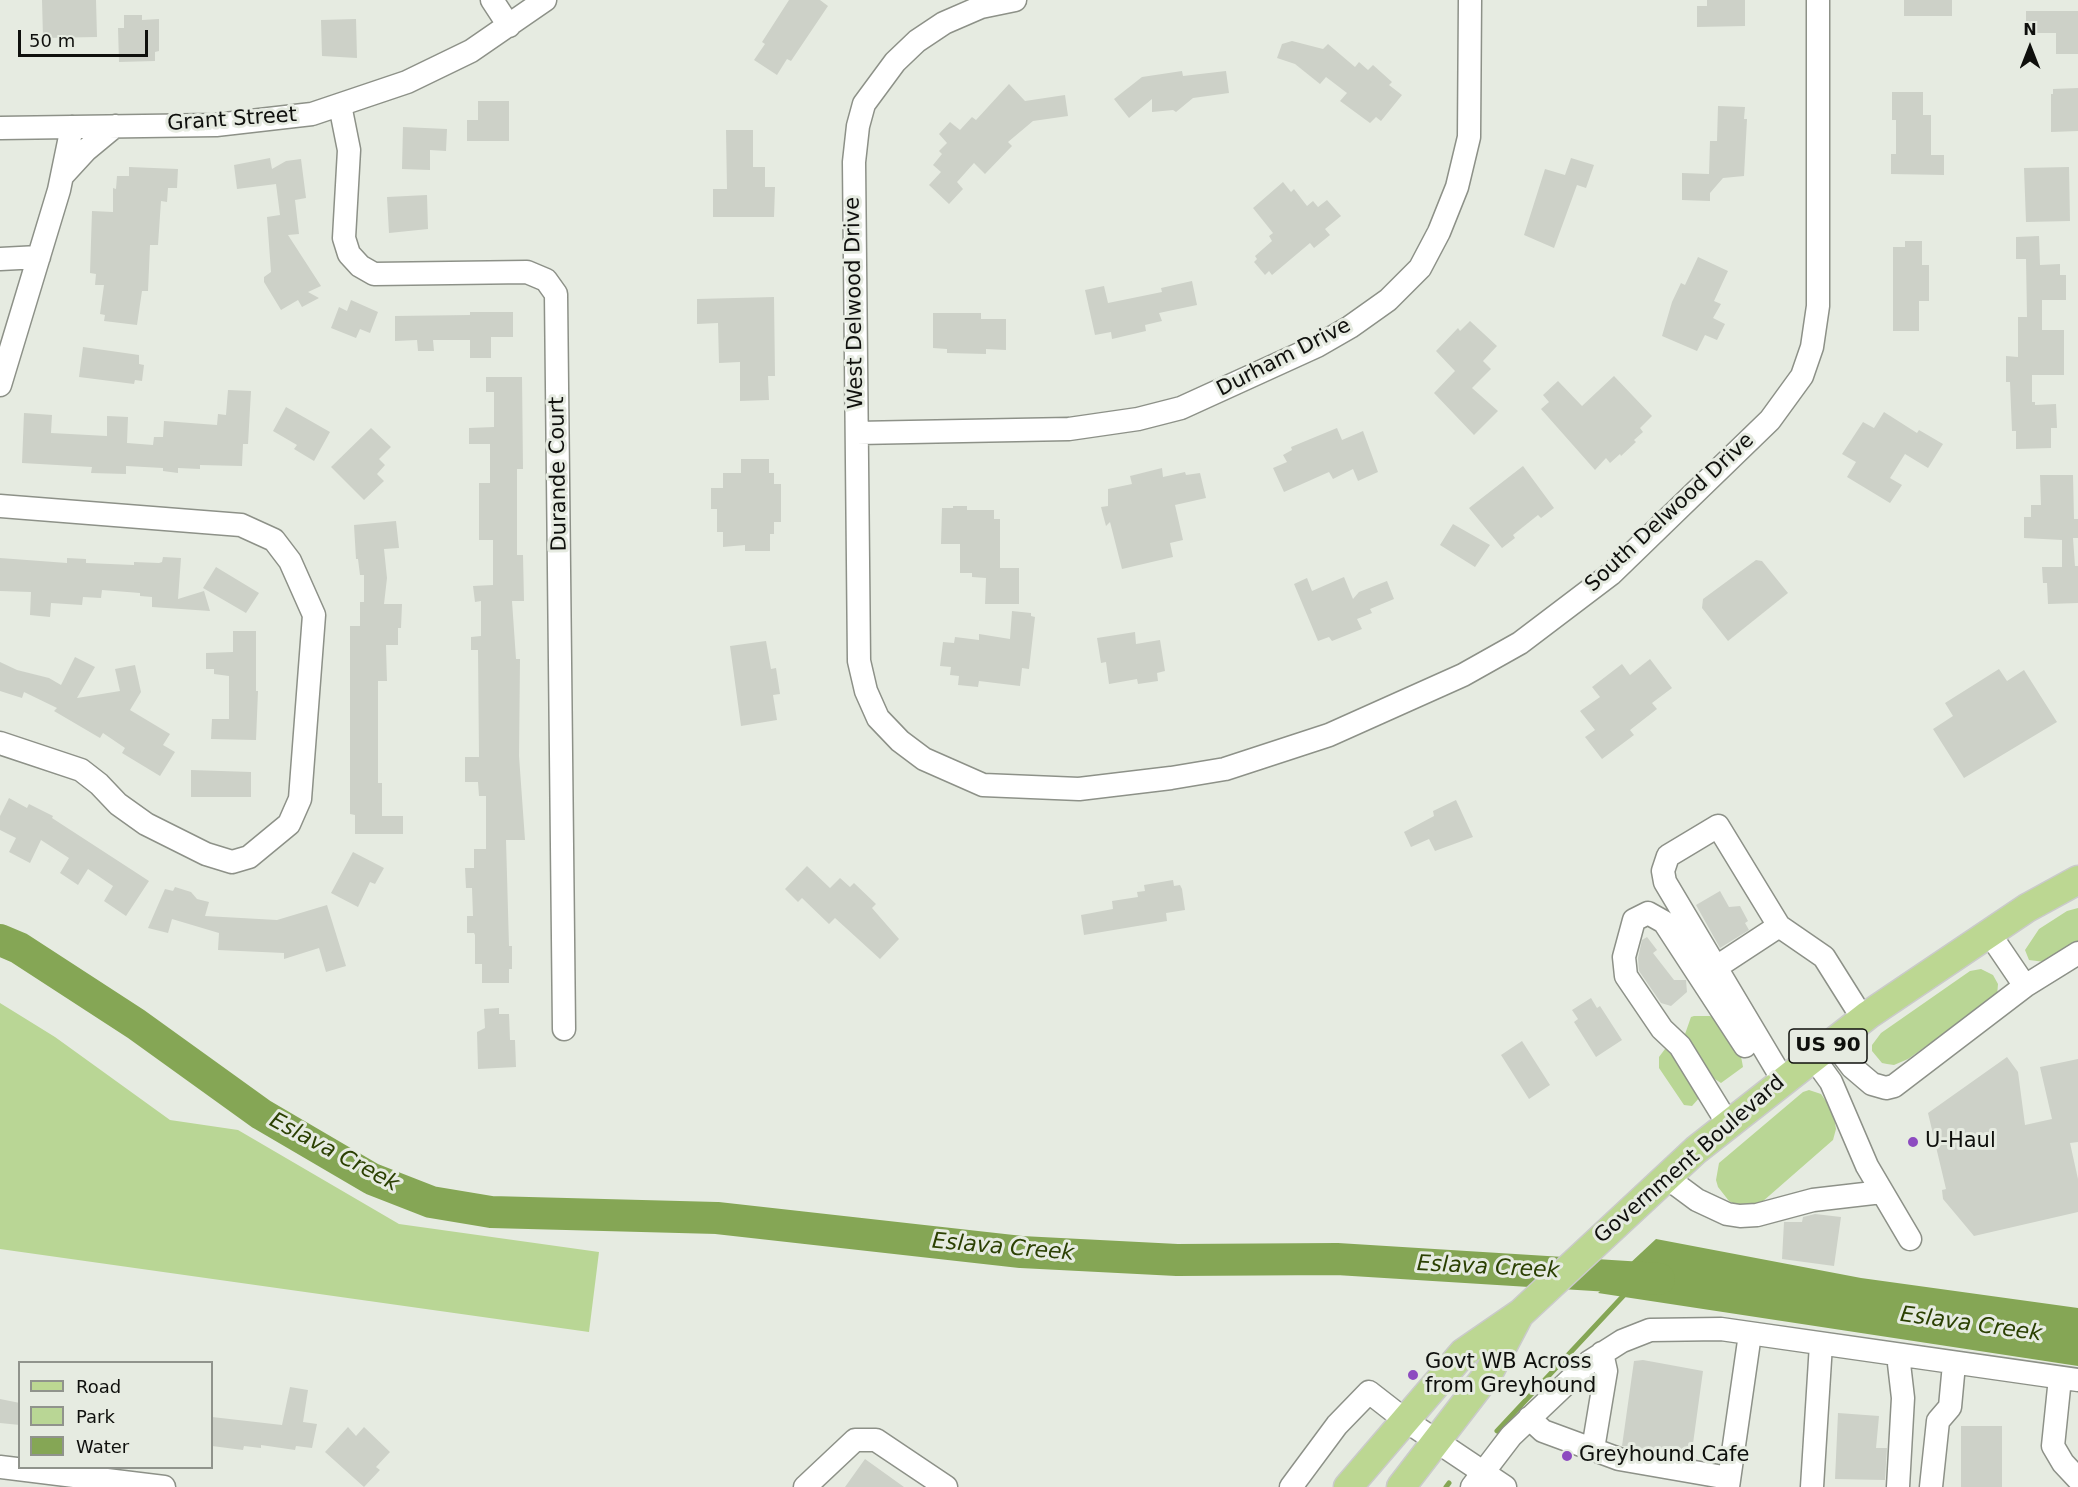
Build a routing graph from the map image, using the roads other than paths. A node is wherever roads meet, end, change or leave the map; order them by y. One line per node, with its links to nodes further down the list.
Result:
1 (492, 0): 6 (street)
2 (545, 0): 6 (street, Grant Street)
3 (1015, 0): 15 (street, West Delwood Drive)
4 (1470, 0): 15 (street, Durham Drive)
5 (1818, 0): 17 (street, South Delwood Drive)
6 (509, 26): 7 (street, Grant Street)
7 (340, 105): 8 (street, Grant Street); 26 (street, Durande Court)
8 (116, 126): 9 (street, Grant Street); 11 (street)
9 (72, 127): 10 (street, Grant Street); 11 (street)
10 (0, 129)
11 (63, 176): 12 (street)
12 (39, 257): 13 (street); 14 (street)
13 (0, 259)
14 (0, 385)
15 (857, 433): 17 (street, West Delwood Drive)
16 (0, 506): 18 (street)
17 (866, 692)
18 (0, 743)
19 (2078, 880): 21 (main road, Government Boulevard / US 90)
20 (1779, 926): 23 (street); 23 (street); 25 (street)
21 (1989, 933): 24 (street); 25 (main road, Government Boulevard / US 90)
22 (2078, 953): 24 (street)
23 (1715, 968): 28 (street)
24 (2025, 986): 27 (street)
25 (1863, 1019): 27 (main road, Government Boulevard / US 90)
26 (564, 1029)
27 (1823, 1050): 28 (main road, Government Boulevard / US 90); 31 (street)
28 (1777, 1084): 29 (main road, Government Boulevard / US 90); 29 (street)
29 (1728, 1124): 30 (main road, Government Boulevard / US 90)
30 (1666, 1177): 31 (street); 33 (main road, Government Boulevard / US 90)
31 (1882, 1192): 32 (street)
32 (1910, 1239)
33 (1521, 1313): 41 (main road, Government Boulevard / US 90); 42 (main road, Government Boulevard / US 90)
34 (1750, 1334): 35 (street); 36 (street); 47 (street)
35 (1821, 1344): 37 (street); 55 (street)
36 (1602, 1353): 40 (street); 43 (street)
37 (1898, 1355): 38 (street); 56 (street)
38 (1954, 1364): 39 (street); 57 (street)
39 (2069, 1379): 45 (street)
40 (1529, 1418): 43 (street); 46 (street)
41 (1405, 1420): 42 (street); 51 (street); 52 (main road, Government Boulevard / US 90)
42 (1436, 1441): 46 (street); 53 (main road, Government Boulevard / US 90)
43 (1593, 1449): 47 (street)
44 (0, 1467): 48 (street)
45 (2078, 1479)
46 (1477, 1480): 54 (street)
47 (1728, 1482)
48 (153, 1486)
49 (805, 1487): 50 (street)
50 (946, 1487)
51 (1290, 1487)
52 (1348, 1487)
53 (1401, 1487)
54 (1505, 1487)
55 (1812, 1487)
56 (1898, 1487)
57 (1931, 1487)

